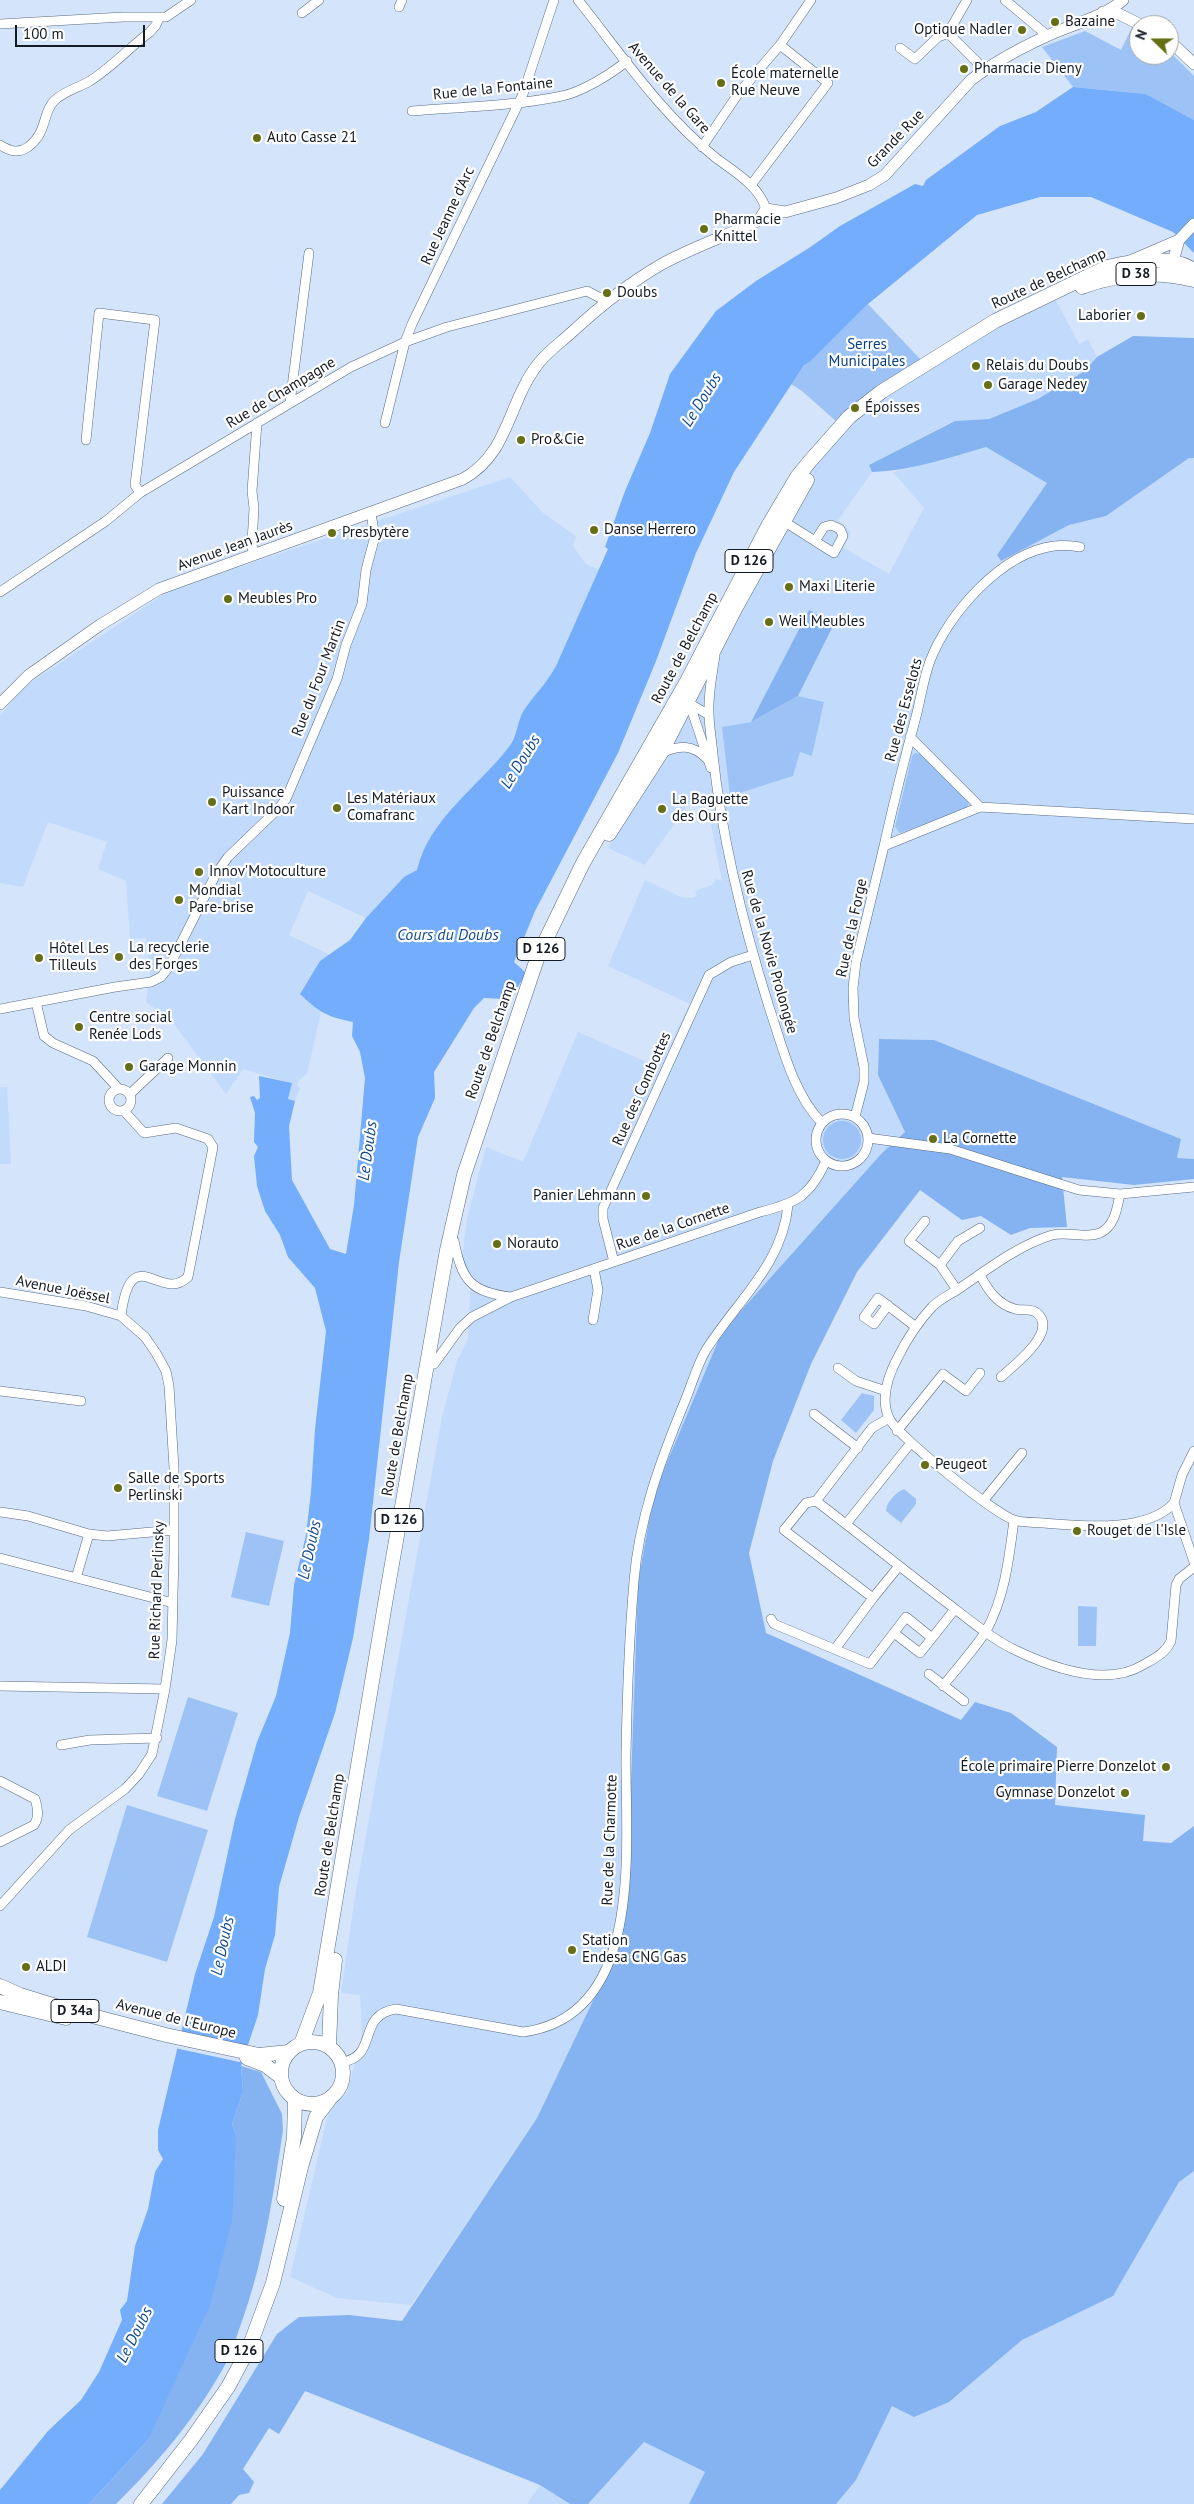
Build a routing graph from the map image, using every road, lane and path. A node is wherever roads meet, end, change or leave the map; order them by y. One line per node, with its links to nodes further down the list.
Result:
1 (191, 0): 11 (street)
2 (319, 0): 9 (street)
3 (554, 0): 21 (street, Rue Jeanne d'Arc)
4 (578, 0): 18 (street, Avenue de la Gare)
5 (811, 0): 15 (street)
6 (967, 0): 13 (street)
7 (1005, 0): 14 (street)
8 (1121, 6): 10 (street); 14 (street, Grande Rue)
9 (302, 13)
10 (1130, 15)
11 (159, 18): 12 (street); 23 (street)
12 (0, 24)
13 (948, 33): 16 (street); 20 (street)
14 (1048, 36): 20 (street, Grande Rue)
15 (780, 45): 24 (street); 25 (street)
16 (900, 48)
17 (1179, 50): 19 (street)
18 (626, 61): 21 (street, Rue de la Fontaine); 24 (street, Avenue de la Gare)
19 (1194, 64)
20 (985, 70): 26 (street, Grande Rue)
21 (518, 102): 22 (street, Rue de la Fontaine); 36 (street, Rue Jeanne d'Arc)
22 (412, 111)
23 (0, 146)
24 (702, 147): 25 (street, Avenue de la Gare)
25 (751, 185): 26 (street, Avenue de la Gare)
26 (766, 209): 35 (street)
27 (1194, 224): 28 (street)
28 (1179, 240): 30 (street); 31 (street)
29 (309, 253): 37 (street)
30 (1173, 261): 31 (main road, Route de Belchamp / D 126); 32 (main road, D 38); 34 (street, Route de Belchamp / D 126)
31 (1126, 263): 43 (main road, Route de Belchamp / D 126)
32 (1194, 270)
33 (1194, 280): 34 (main road, D 38)
34 (1080, 287): 43 (main road, Route de Belchamp / D 126)
35 (606, 301): 36 (street, Rue de Champagne); 42 (street, Avenue Jean Jaurès)
36 (405, 342): 37 (street, Rue de Champagne); 39 (street, Rue Jeanne d'Arc)
37 (290, 403): 38 (street, Rue de Champagne)
38 (257, 423): 41 (street, Rue de Champagne); 46 (street)
39 (385, 423)
40 (86, 440): 41 (street)
41 (140, 493): 47 (street, Rue de Champagne)
42 (371, 514): 46 (street, Avenue Jean Jaurès); 60 (street, Rue du Four Martin)
43 (778, 518): 44 (street); 48 (main road, Route de Belchamp / D 126); 49 (main road, Route de Belchamp / D 126)
44 (815, 541)
45 (1080, 547): 52 (street, Rue des Esselots)
46 (254, 554): 50 (street, Avenue Jean Jaurès)
47 (0, 592)
48 (716, 650): 49 (main road, Route de Belchamp / D 126); 51 (street, Rue de la Novie Prolongée)
49 (683, 699): 51 (street); 53 (main road, Route de Belchamp / D 126); 54 (street, Rue de la Novie Prolongée); 135 (main road, Route de Belchamp / D 126)
50 (0, 704)
51 (709, 715): 55 (street, Rue de la Novie Prolongée)
52 (910, 737): 56 (street); 58 (street, Rue des Esselots)
53 (661, 753): 54 (street); 75 (main road, Route de Belchamp / D 126)
54 (708, 761): 55 (street, Rue de la Novie Prolongée)
55 (716, 780): 59 (street, Rue de la Novie Prolongée)
56 (980, 807): 57 (street); 58 (street)
57 (1194, 819)
58 (884, 846): 66 (street, Rue de la Forge)
59 (753, 955): 67 (street, Rue de la Novie Prolongée); 76 (street, Rue des Combottes)
60 (36, 1002): 61 (street); 63 (street)
61 (0, 1010)
62 (168, 1058): 64 (street)
63 (118, 1088): 64 (street); 65 (street)
64 (130, 1094): 65 (street)
65 (124, 1110): 84 (street)
66 (855, 1117): 67 (street); 68 (street)
67 (822, 1123): 69 (street)
68 (868, 1138): 69 (street); 71 (street)
69 (826, 1160): 72 (street, Rue de la Cornette)
70 (1194, 1187): 71 (street)
71 (1120, 1194): 79 (street)
72 (788, 1205): 76 (street, Rue de la Cornette); 139 (street, Rue de la Charmotte)
73 (925, 1220): 77 (street)
74 (980, 1228): 77 (street)
75 (454, 1241): 82 (street); 87 (main road, Route de Belchamp / D 126)
76 (614, 1262): 78 (street, Rue de la Cornette)
77 (940, 1265): 80 (street)
78 (594, 1269): 82 (street, Rue de la Cornette); 85 (street)
79 (980, 1275): 80 (street); 90 (street)
80 (957, 1290): 86 (street)
81 (0, 1292): 84 (street, Avenue Joëssel)
82 (511, 1298): 87 (street, Rue de la Cornette)
83 (888, 1305): 86 (street)
84 (121, 1316): 107 (street, Rue Richard Perlinsky)
85 (593, 1320)
86 (916, 1327): 92 (street)
87 (434, 1364): 136 (main road, Route de Belchamp / D 126)
88 (838, 1368): 92 (street)
89 (980, 1373): 96 (street)
90 (1001, 1376)
91 (0, 1391): 93 (street)
92 (886, 1391): 95 (street)
93 (81, 1401)
94 (814, 1414): 98 (street)
95 (889, 1418): 96 (street); 98 (street)
96 (897, 1431): 97 (street)
97 (910, 1444): 101 (street); 106 (street)
98 (858, 1448): 102 (street)
99 (1194, 1450): 103 (street)
100 (1022, 1453): 101 (street)
101 (984, 1500): 105 (street)
102 (816, 1501): 106 (street); 114 (street)
103 (1174, 1503): 105 (street); 110 (street)
104 (0, 1512): 108 (street)
105 (1014, 1520): 118 (street)
106 (846, 1524): 111 (street)
107 (174, 1530): 108 (street); 115 (street, Rue Richard Perlinsky)
108 (89, 1534): 113 (street)
109 (0, 1558): 113 (street)
110 (1194, 1562)
111 (899, 1566): 114 (street); 116 (street)
112 (1194, 1568): 118 (street)
113 (76, 1578): 115 (street)
114 (874, 1598): 121 (street)
115 (173, 1603): 125 (street, Rue Richard Perlinsky)
116 (955, 1609): 118 (street); 120 (street)
117 (771, 1620): 121 (street)
118 (985, 1632): 124 (street)
119 (894, 1633): 120 (street); 120 (street); 121 (street)
120 (932, 1638)
121 (835, 1649)
122 (929, 1674): 124 (street)
123 (0, 1686): 125 (street)
124 (943, 1686): 126 (street)
125 (165, 1688): 127 (street, Rue Richard Perlinsky)
126 (964, 1701)
127 (157, 1738): 128 (street); 131 (street, Rue Richard Perlinsky)
128 (61, 1745)
129 (0, 1781): 130 (street)
130 (0, 1842)
131 (0, 1906)
132 (0, 1986): 134 (main road, Avenue de l'Europe / D 34a)
133 (0, 2002): 134 (main road, Avenue de l'Europe / D 34a)
134 (166, 2038): 138 (main road, Avenue de l'Europe / D 34a)
135 (301, 2044): 136 (main road); 137 (main road)
136 (329, 2047): 139 (main road)
137 (289, 2052): 138 (main road, Avenue de l'Europe / D 34a); 140 (main road)
138 (258, 2057): 140 (main road, Avenue de l'Europe / D 34a)
139 (342, 2062): 142 (main road)
140 (281, 2077): 141 (main road)
141 (295, 2100): 142 (main road); 143 (main road, D 126)
142 (329, 2100): 144 (main road, D 126)
143 (132, 2504)
144 (141, 2504)

